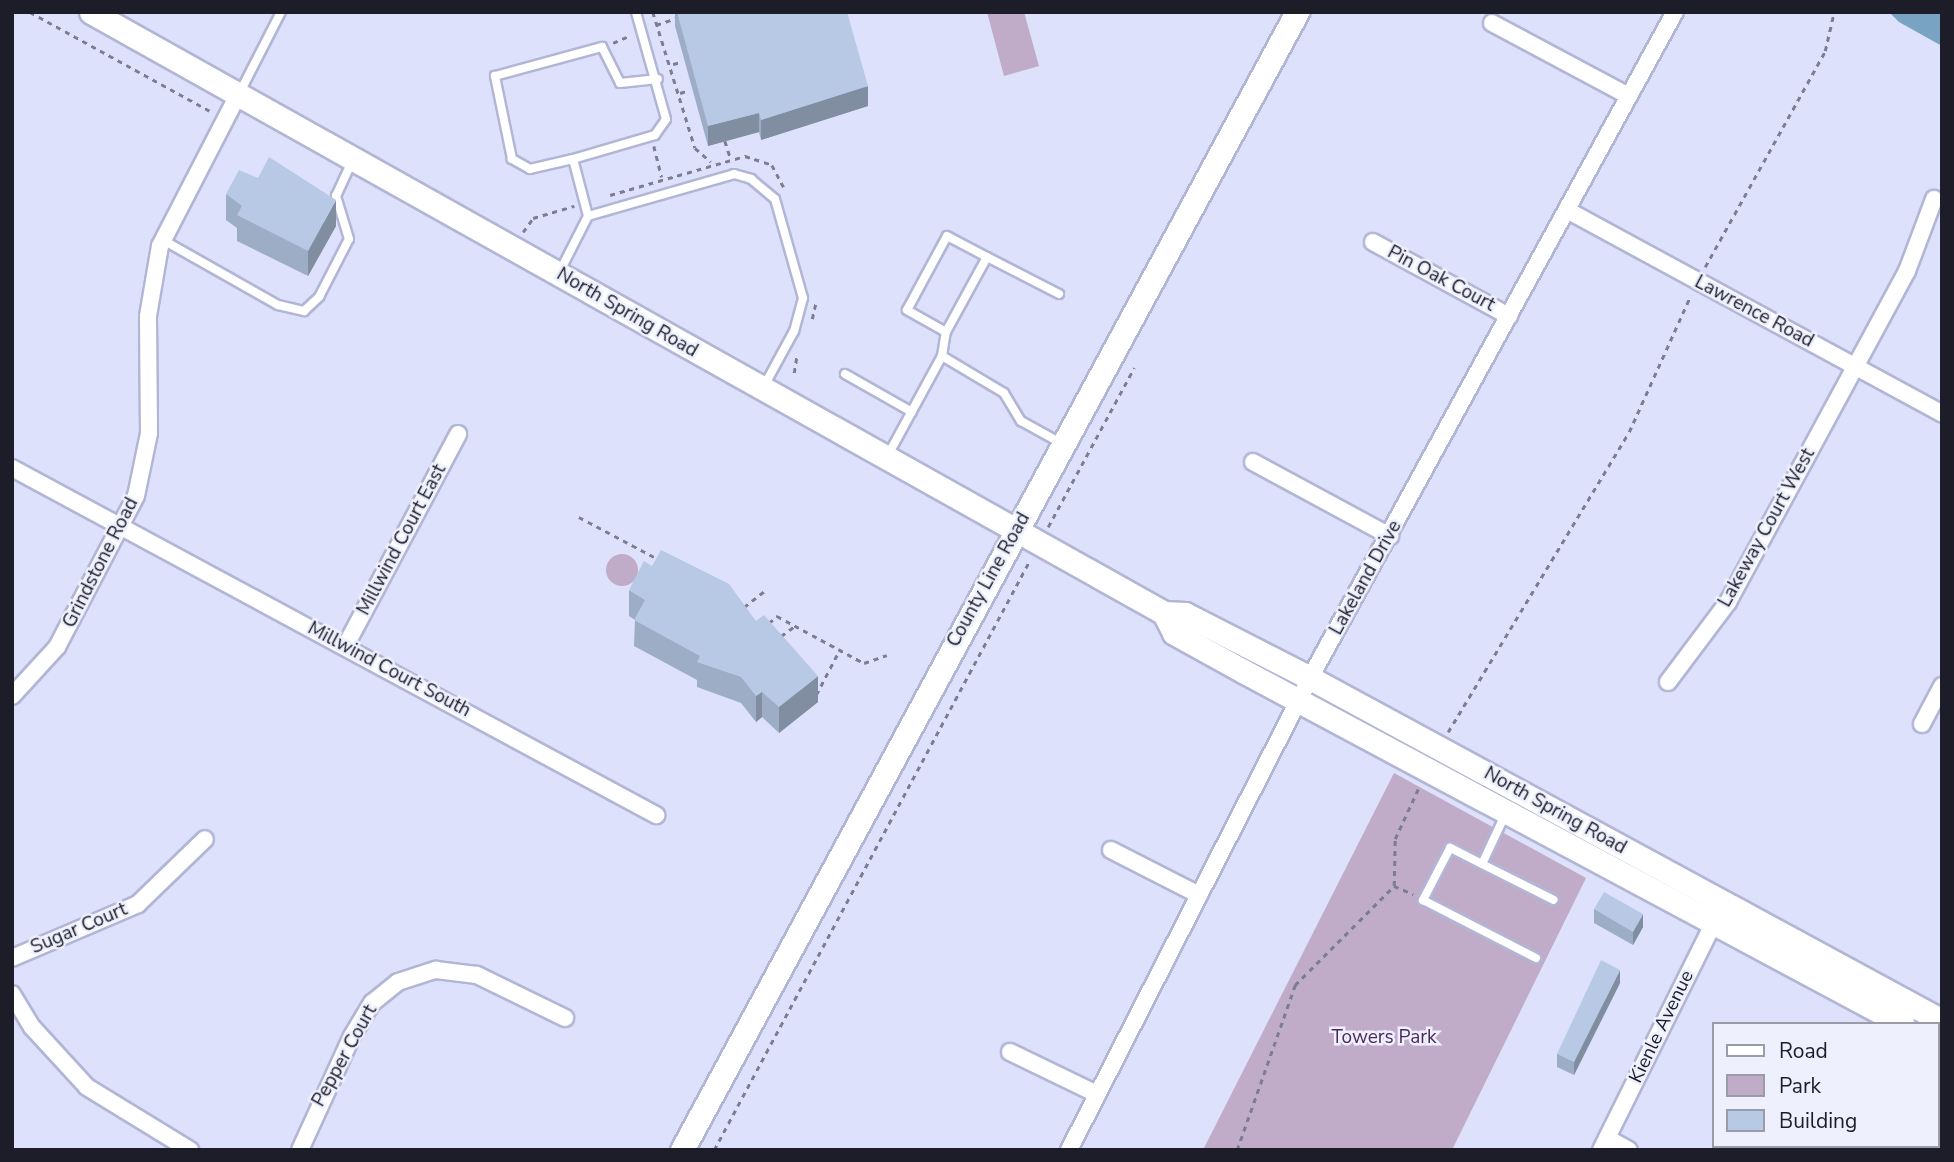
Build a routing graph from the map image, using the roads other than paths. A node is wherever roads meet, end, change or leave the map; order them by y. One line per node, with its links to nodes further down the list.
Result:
1 (91, 12): 8 (main road, North Spring Road)
2 (281, 12): 8 (lane)
3 (636, 12): 7 (lane)
4 (1297, 12): 29 (main road, County Line Road)
5 (1675, 12): 9 (street, Lakeland Drive)
6 (1492, 23): 9 (street)
7 (658, 79): 11 (lane); 11 (lane)
8 (238, 95): 10 (main road, North Spring Road); 15 (street, Grindstone Road)
9 (1629, 96): 13 (street, Lakeland Drive)
10 (353, 159): 15 (lane); 18 (main road, North Spring Road)
11 (573, 159): 14 (lane)
12 (1934, 199): 23 (street, Lakeway Court West)
13 (1567, 210): 20 (street, Lakeland Drive); 23 (street, Lawrence Road)
14 (588, 216): 18 (lane); 25 (lane)
15 (163, 240): 33 (street, Grindstone Road)
16 (1373, 242): 20 (street, Pin Oak Court)
17 (987, 257): 19 (lane); 21 (lane); 21 (lane)
18 (559, 273): 25 (main road, North Spring Road)
19 (1059, 294)
20 (1509, 316): 35 (street, Lakeland Drive)
21 (946, 332): 22 (lane)
22 (942, 356): 26 (lane); 29 (lane)
23 (1855, 367): 27 (street, Lawrence Road); 39 (street, Lakeway Court West)
24 (845, 374): 26 (lane)
25 (761, 390): 30 (main road, North Spring Road)
26 (912, 412): 30 (lane)
27 (1942, 414)
28 (458, 434): 37 (street, Millwind Court East)
29 (1063, 444): 34 (main road, County Line Road)
30 (886, 458): 34 (main road, North Spring Road)
31 (1253, 462): 35 (street)
32 (12, 468): 33 (street, Millwind Court South)
33 (121, 527): 37 (street, Millwind Court South); 41 (street, Grindstone Road)
34 (1017, 529): 36 (main road, North Spring Road); 64 (main road, County Line Road)
35 (1390, 536): 38 (street, Lakeland Drive)
36 (1164, 613): 38 (main road, North Spring Road); 42 (main road, North Spring Road)
37 (346, 646): 46 (street, Millwind Court South)
38 (1310, 678): 42 (street, Lakeland Drive); 44 (main road, North Spring Road)
39 (1668, 682)
40 (1942, 686): 43 (street)
41 (12, 696)
42 (1300, 699): 44 (main road, North Spring Road); 50 (street, Lakeland Drive)
43 (1922, 724)
44 (1433, 758): 45 (main road, North Spring Road)
45 (1512, 800): 49 (lane); 52 (main road, North Spring Road)
46 (656, 815)
47 (205, 839): 53 (street, Sugar Court)
48 (1111, 850): 50 (street)
49 (1482, 864): 51 (lane); 54 (lane)
50 (1199, 895): 60 (street, Lakeland Drive)
51 (1553, 900)
52 (1719, 913): 57 (main road, North Spring Road); 58 (main road, North Spring Road); 61 (street, Kienle Avenue)
53 (12, 958)
54 (1536, 958)
55 (12, 994): 62 (street)
56 (565, 1018): 63 (street, Pepper Court)
57 (1942, 1021)
58 (1900, 1022)
59 (1010, 1052): 60 (street)
60 (1097, 1094): 65 (street, Lakeland Drive)
61 (1604, 1144): 66 (street)
62 (188, 1149)
63 (300, 1150)
64 (682, 1150)
65 (1069, 1150)
66 (1629, 1150)

